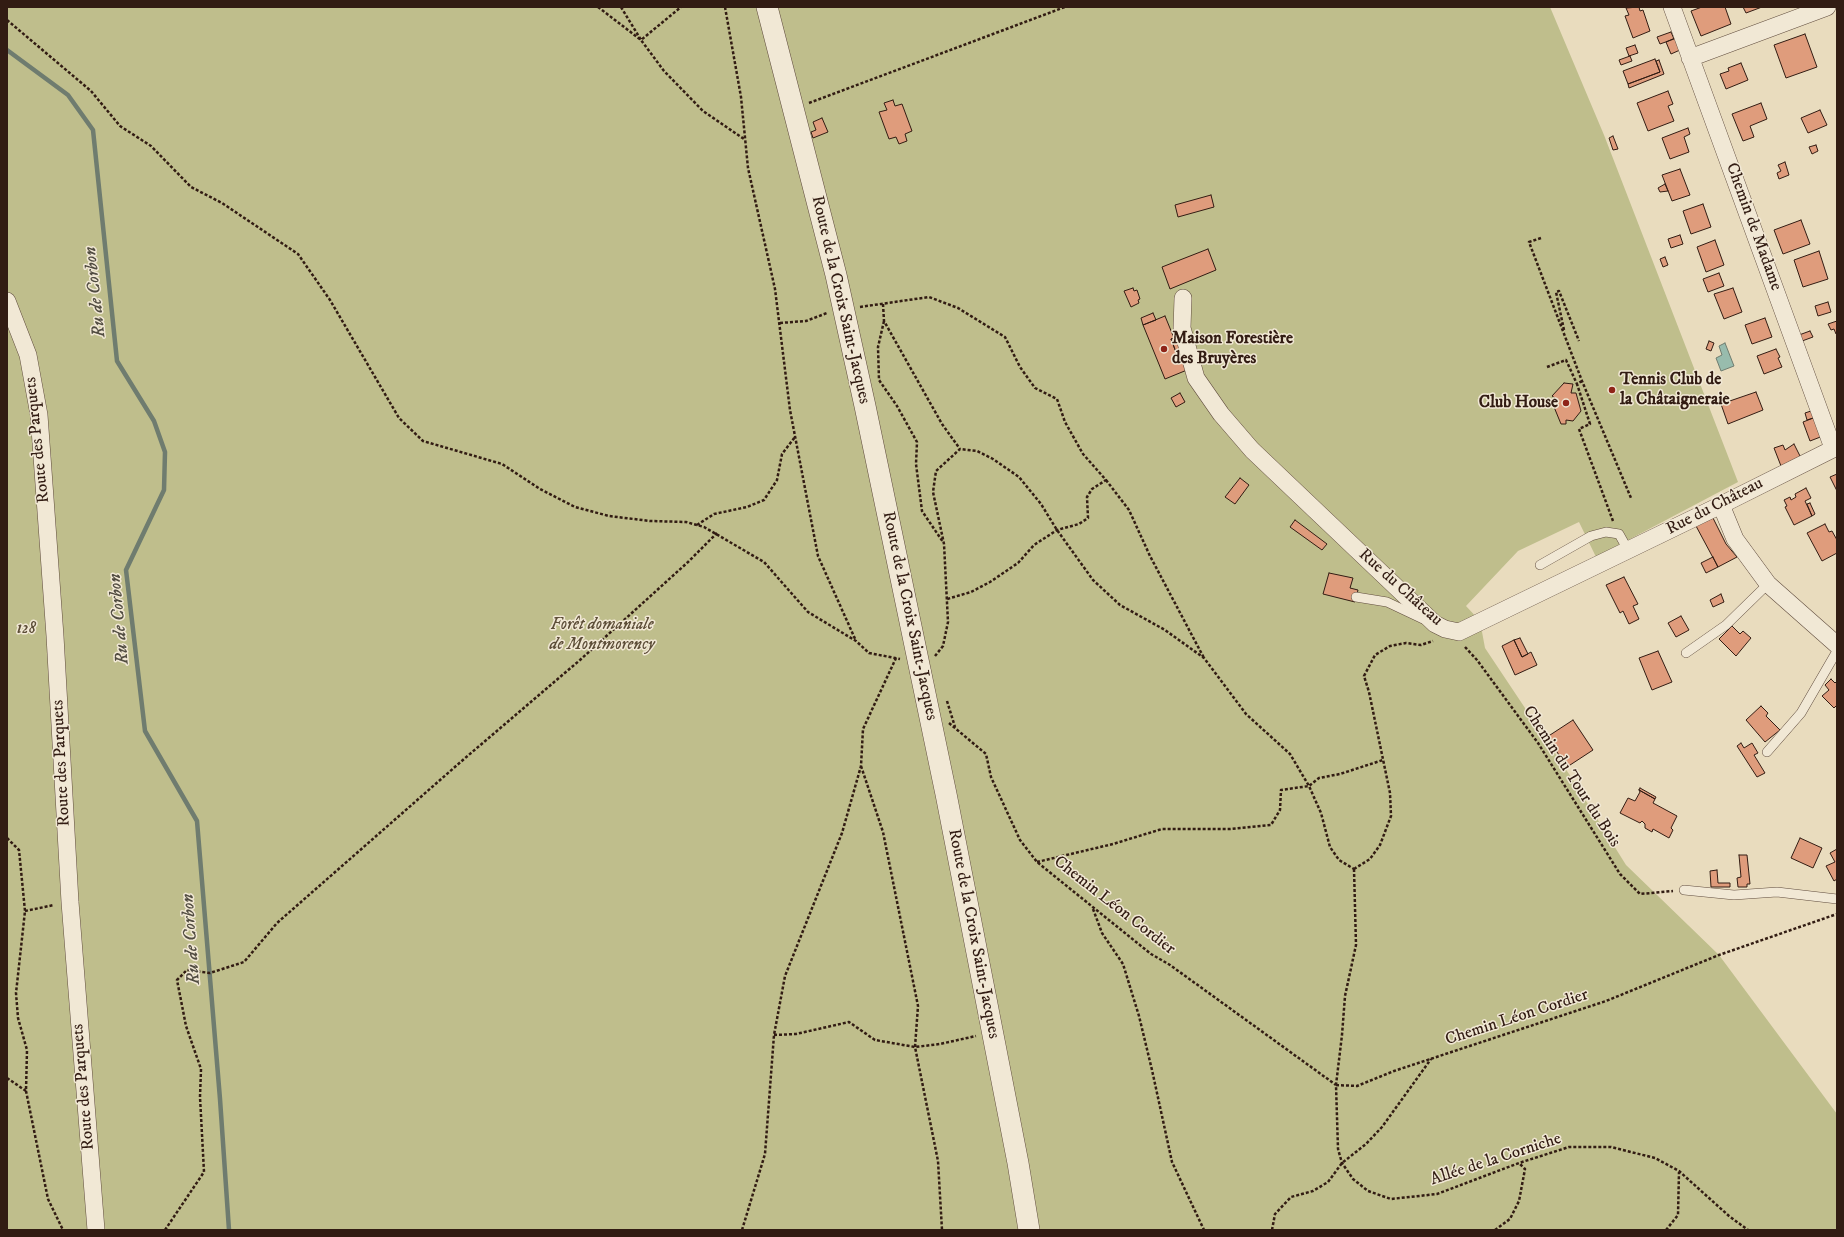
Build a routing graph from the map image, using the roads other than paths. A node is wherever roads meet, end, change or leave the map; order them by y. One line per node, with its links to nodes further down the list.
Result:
1 (767, 7): 21 (street, Route de la Croix Saint-Jacques)
2 (1672, 7): 4 (street, Chemin de Madame)
3 (1827, 7): 4 (street)
4 (1690, 58): 7 (street, Chemin de Madame)
5 (1183, 298): 13 (street, Rue du Château)
6 (7, 301): 20 (street, Route des Parquets)
7 (1835, 447): 8 (street, Rue du Château)
8 (1721, 505): 9 (street, Rue du Château); 11 (street)
9 (1628, 550): 10 (lane); 13 (street, Rue du Château)
10 (1540, 565)
11 (1768, 584): 14 (street); 16 (lane)
12 (1356, 597): 13 (lane)
13 (1436, 632)
14 (1837, 645)
15 (1837, 651): 17 (lane)
16 (1686, 653)
17 (1767, 752)
18 (1684, 890): 19 (lane)
19 (1837, 899)
20 (96, 1230)
21 (1029, 1230)

